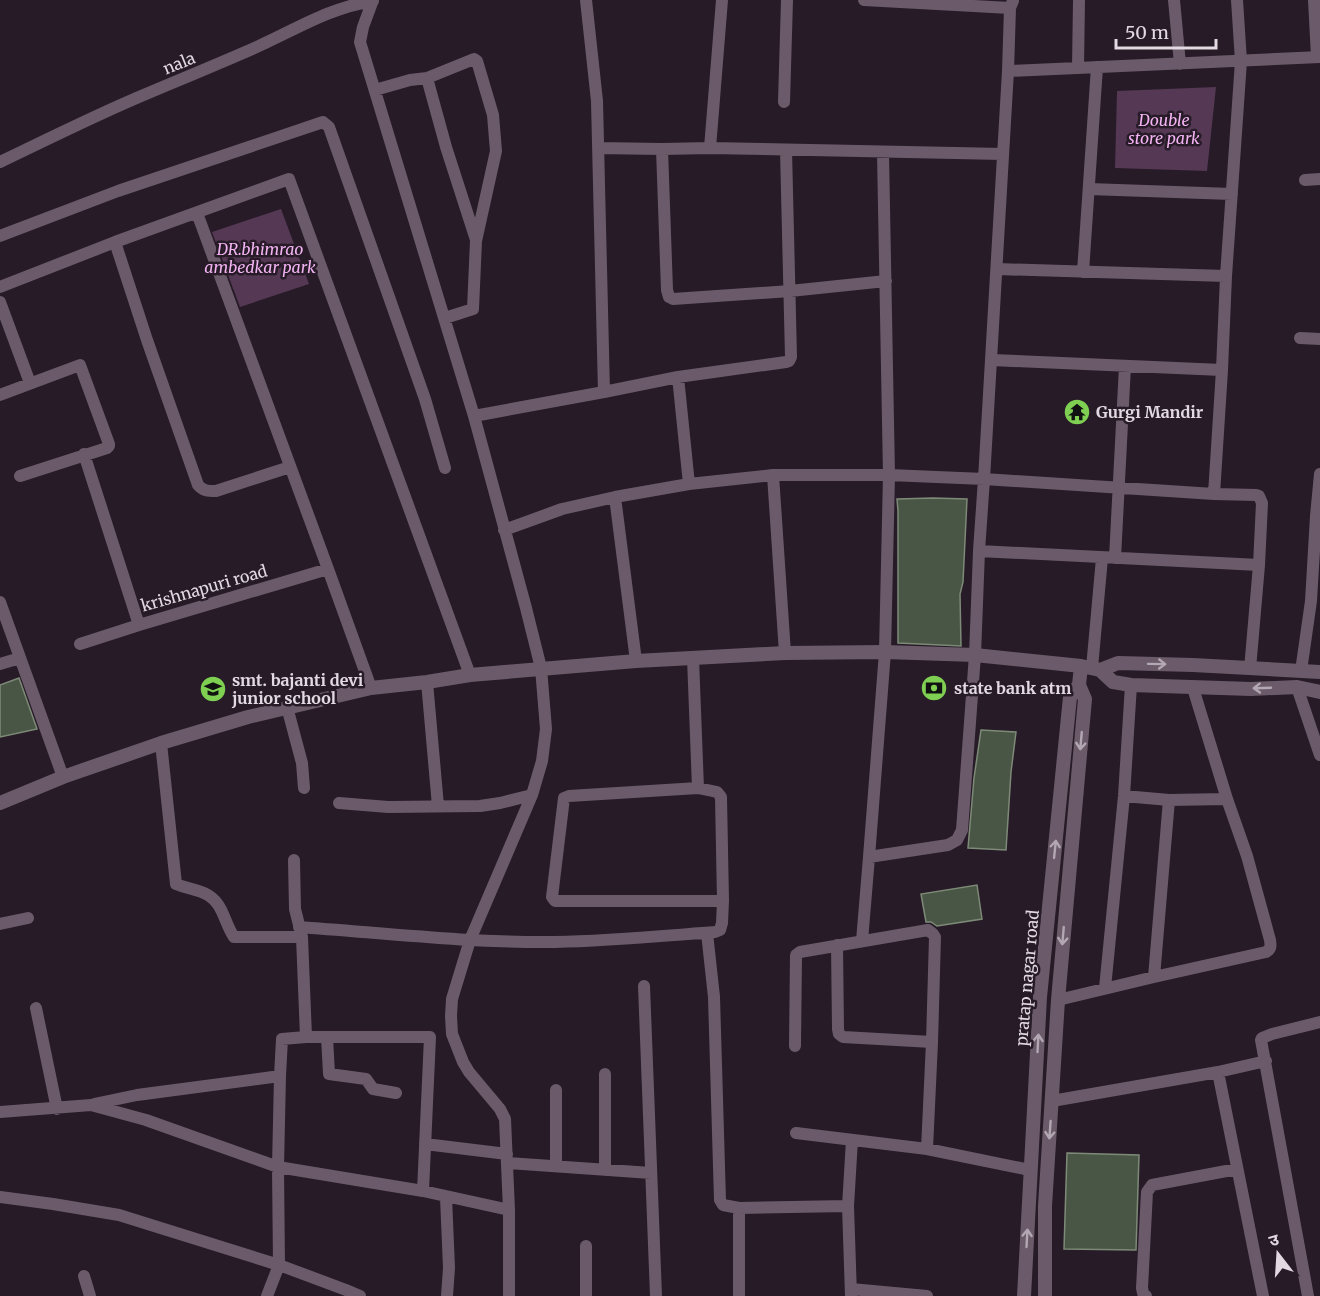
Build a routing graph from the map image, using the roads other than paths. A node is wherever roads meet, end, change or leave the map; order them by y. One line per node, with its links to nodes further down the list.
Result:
1 (373, 0): 20 (street); 28 (street, nala)
2 (586, 0): 22 (street)
3 (722, 0): 23 (street)
4 (787, 0): 21 (street)
5 (864, 0): 10 (street)
6 (1079, 0): 17 (street)
7 (1174, 0): 15 (street)
8 (1237, 0): 14 (street)
9 (1314, 0): 13 (street)
10 (891, 1): 11 (street)
11 (944, 2): 12 (street)
12 (1011, 4): 18 (street)
13 (1318, 57): 14 (street)
14 (1241, 61): 15 (street); 32 (street)
15 (1180, 64): 16 (street)
16 (1097, 67): 17 (street); 31 (street)
17 (1078, 68): 18 (street)
18 (1008, 71): 27 (street)
19 (428, 78): 20 (street); 35 (street); 35 (street)
20 (375, 90): 44 (street)
21 (784, 102)
22 (598, 148): 24 (street); 52 (street)
23 (710, 148): 24 (street); 25 (street)
24 (662, 149): 42 (street)
25 (786, 150): 26 (street); 42 (street)
26 (883, 153): 27 (street); 40 (street)
27 (1003, 154): 37 (street)
28 (0, 162)
29 (1320, 179): 30 (street)
30 (1305, 180)
31 (1089, 189): 32 (street); 38 (street)
32 (1232, 194): 39 (street)
33 (197, 213): 36 (street); 56 (street); 90 (street)
34 (0, 236): 57 (street)
35 (476, 241): 44 (street)
36 (115, 242): 41 (street); 56 (street)
37 (997, 269): 38 (street); 47 (street)
38 (1083, 272): 39 (street)
39 (1226, 276): 49 (street)
40 (886, 280): 42 (street); 60 (street)
41 (0, 287)
42 (790, 291): 50 (street)
43 (0, 302): 51 (street)
44 (445, 318): 54 (street)
45 (1300, 338): 46 (street)
46 (1320, 339)
47 (992, 360): 48 (street); 62 (street)
48 (1125, 366): 49 (street); 64 (street)
49 (1222, 370): 65 (street)
50 (678, 377): 52 (street); 63 (street)
51 (30, 383): 53 (street); 55 (street)
52 (604, 392): 54 (street)
53 (0, 394)
54 (474, 416): 68 (street)
55 (84, 454): 61 (street); 76 (street, krishnapuri road)
56 (290, 467): 73 (street)
57 (445, 468)
58 (1320, 474): 67 (street)
59 (773, 475): 60 (street); 63 (street); 79 (street)
60 (889, 475): 62 (street); 78 (street)
61 (20, 476)
62 (984, 479): 64 (street); 69 (street)
63 (689, 484): 66 (street)
64 (1118, 488): 65 (street); 71 (street)
65 (1214, 494): 72 (street)
66 (615, 497): 68 (street); 83 (street)
67 (1318, 516): 75 (street)
68 (504, 531): 85 (street)
69 (979, 551): 70 (street); 80 (street)
70 (1102, 558): 71 (street); 86 (street)
71 (1115, 558): 72 (street)
72 (1259, 565): 87 (street)
73 (328, 569): 76 (street, krishnapuri road); 95 (street)
74 (0, 602): 81 (street)
75 (1316, 602): 88 (street)
76 (139, 626): 77 (street)
77 (80, 644)
78 (885, 652): 79 (street); 80 (street); 111 (street)
79 (785, 653): 82 (street)
80 (975, 655): 86 (street); 111 (street)
81 (20, 658): 84 (street); 101 (street)
82 (693, 658): 83 (street); 103 (street)
83 (636, 662): 85 (street)
84 (0, 664)
85 (541, 668): 90 (street); 104 (street)
86 (1091, 668): 87 (street, one-way to 87); 92 (street, pratap nagar road); 93 (street)
87 (1250, 669): 88 (street)
88 (1301, 671): 89 (street)
89 (1320, 672)
90 (470, 675): 91 (street)
91 (427, 682): 95 (street); 110 (street)
92 (1079, 684): 124 (street, one-way to 124); 150 (street, pratap nagar road, one-way to 92)
93 (1131, 685): 96 (street); 105 (street)
94 (1297, 687): 96 (street, one-way to 96); 97 (street); 100 (street)
95 (371, 688): 98 (street)
96 (1193, 688): 106 (street)
97 (1320, 692)
98 (287, 707): 99 (street); 102 (street)
99 (161, 743): 101 (street); 116 (street)
100 (1320, 755)
101 (63, 777): 108 (street)
102 (304, 788)
103 (698, 788): 113 (street); 113 (street)
104 (532, 795): 110 (street); 118 (street)
105 (1124, 796): 107 (street); 123 (street)
106 (1227, 799): 107 (street); 121 (street)
107 (1169, 800): 121 (street)
108 (0, 803)
109 (339, 803): 110 (street)
110 (438, 807)
111 (869, 857): 119 (street)
112 (294, 860): 116 (street)
113 (723, 901): 117 (street)
114 (28, 918): 115 (street)
115 (0, 924)
116 (300, 932): 118 (street); 127 (street)
117 (707, 933): 118 (street); 156 (street)
118 (470, 940): 145 (street)
119 (862, 941): 120 (street); 129 (street)
120 (837, 945): 129 (street); 130 (street)
121 (1154, 977): 123 (street)
122 (644, 986): 151 (street)
123 (1105, 988): 124 (street)
124 (1058, 1000): 137 (street)
125 (36, 1008): 139 (street)
126 (1320, 1022): 131 (street)
127 (306, 1037): 128 (street); 134 (street)
128 (327, 1037): 136 (street); 143 (street)
129 (932, 1042): 144 (street)
130 (795, 1046)
131 (1266, 1061): 132 (street); 176 (street)
132 (1218, 1072): 137 (street); 148 (street)
133 (605, 1074): 149 (street)
134 (280, 1076): 138 (street); 147 (street)
135 (556, 1090): 146 (street)
136 (396, 1093)
137 (1052, 1101): 173 (street, one-way to 173)
138 (91, 1105): 139 (street); 147 (street)
139 (57, 1108): 140 (street)
140 (0, 1112)
141 (796, 1132): 142 (street)
142 (852, 1140): 144 (street); 155 (street)
143 (425, 1144): 145 (street); 152 (street)
144 (927, 1149): 150 (street)
145 (508, 1158): 146 (street); 157 (street)
146 (556, 1166): 149 (street)
147 (278, 1167): 152 (street); 159 (street)
148 (1237, 1169): 174 (street); 175 (street)
149 (605, 1170): 151 (street)
150 (1030, 1170): 172 (street, pratap nagar road, one-way to 150)
151 (651, 1173): 169 (street)
152 (423, 1191): 154 (street)
153 (0, 1197): 159 (street)
154 (446, 1197): 157 (street); 166 (street)
155 (848, 1206): 156 (street); 162 (street)
156 (739, 1208): 170 (street)
157 (509, 1210): 167 (street)
158 (586, 1246): 168 (street)
159 (279, 1265): 161 (street); 164 (street)
160 (84, 1276): 163 (street)
161 (346, 1293): 165 (street)
162 (851, 1293): 171 (street)
163 (90, 1296)
164 (267, 1296)
165 (360, 1296)
166 (447, 1296)
167 (509, 1296)
168 (586, 1296)
169 (656, 1296)
170 (739, 1296)
171 (927, 1296)
172 (1024, 1296)
173 (1045, 1296)
174 (1146, 1296)
175 (1263, 1296)
176 (1308, 1296)

